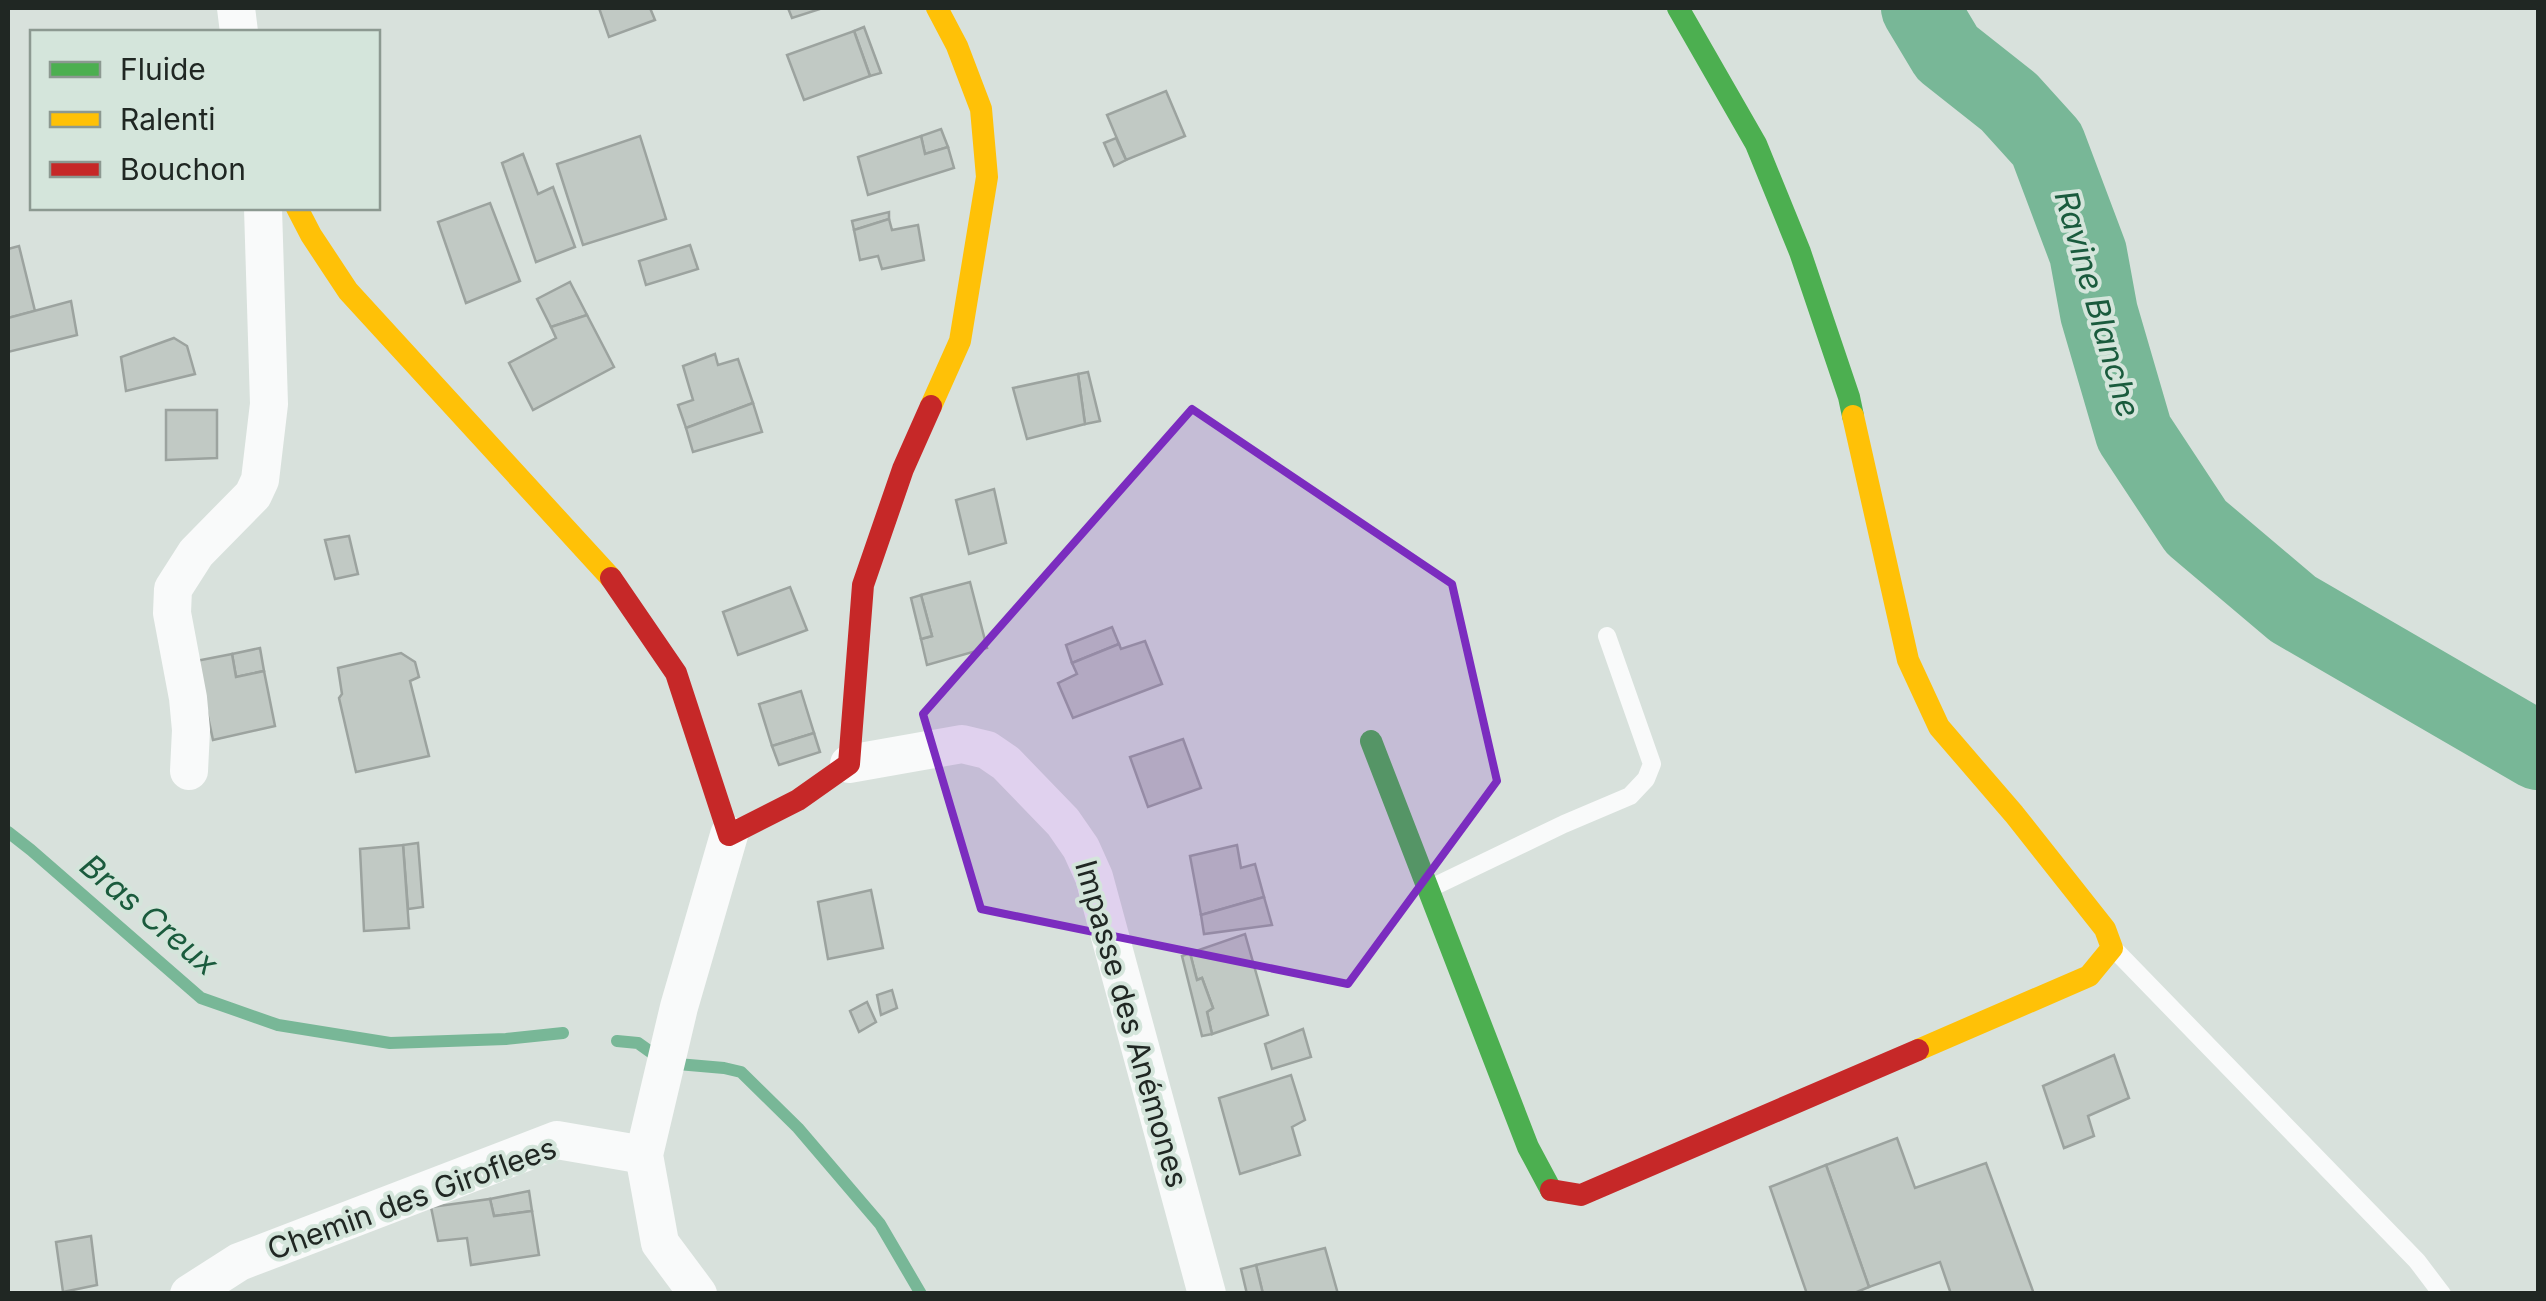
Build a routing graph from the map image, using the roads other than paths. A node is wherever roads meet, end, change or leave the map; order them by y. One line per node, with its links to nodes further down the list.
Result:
1 (936, 8): 7 (street)
2 (1678, 8): 11 (street)
3 (262, 210): 8 (street)
4 (298, 210): 9 (street)
5 (1606, 636): 10 (lane)
6 (1371, 741): 10 (street)
7 (849, 764): 9 (street); 15 (street, Impasse des Anémones)
8 (189, 771)
9 (730, 835): 12 (street)
10 (1430, 889): 11 (street)
11 (2112, 948): 16 (lane)
12 (644, 1155): 13 (street, Chemin des Giroflees); 14 (street)
13 (189, 1294)
14 (698, 1294)
15 (1207, 1294)
16 (2442, 1294)

